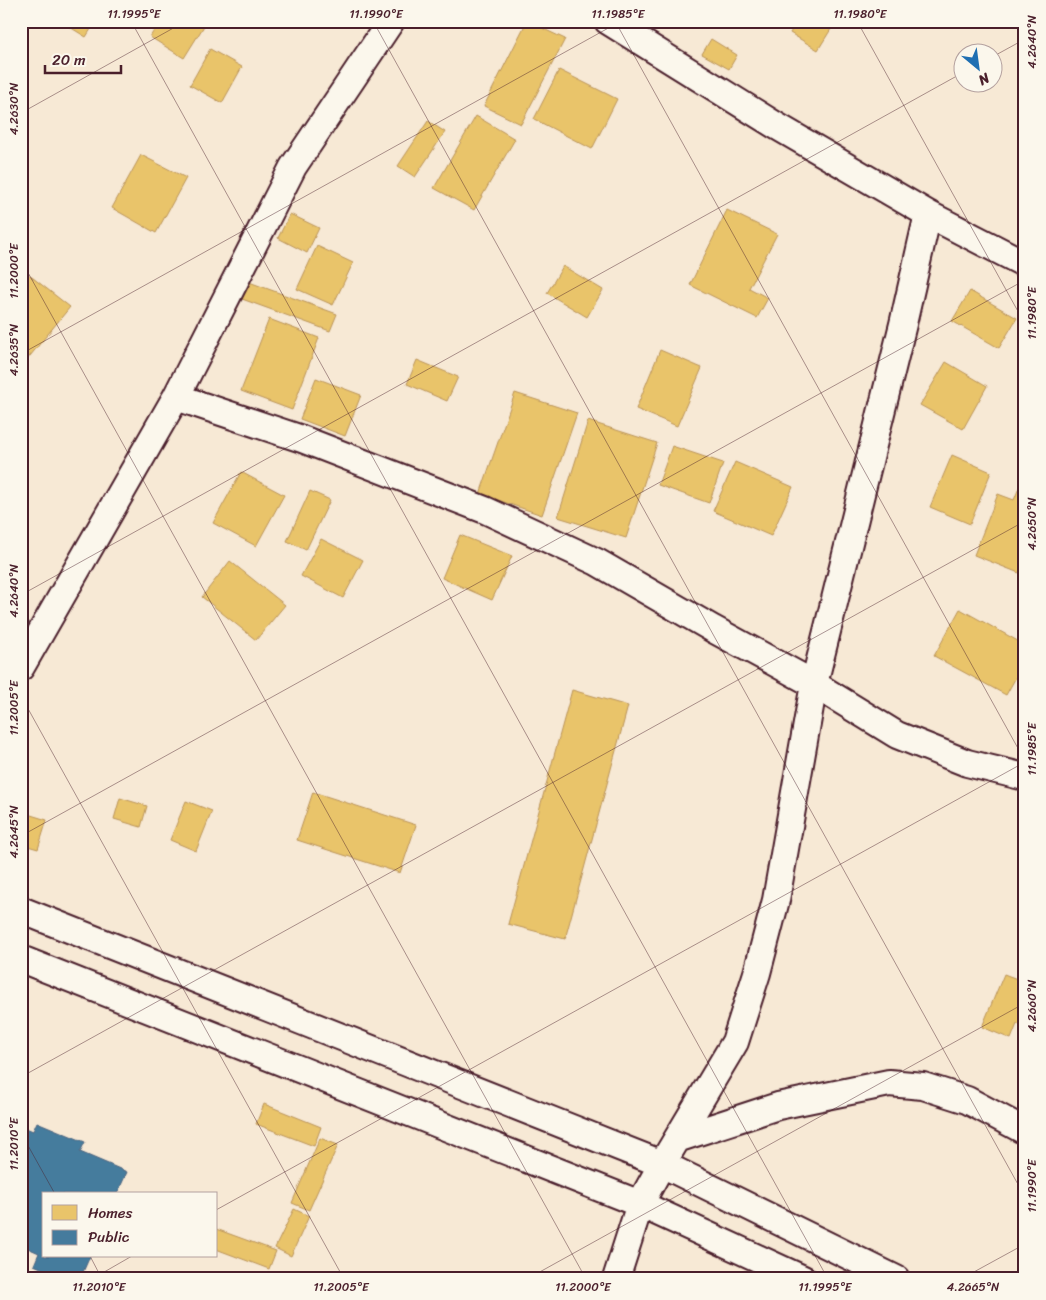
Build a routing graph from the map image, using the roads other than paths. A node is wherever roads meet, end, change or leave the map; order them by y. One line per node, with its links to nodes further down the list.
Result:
1 (390, 21): 5 (street)
2 (608, 21): 3 (street)
3 (928, 214): 4 (street); 7 (street)
4 (1025, 264)
5 (176, 397): 6 (street); 7 (street)
6 (21, 667)
7 (814, 684): 8 (street); 12 (street)
8 (1025, 777)
9 (21, 910): 13 (street)
10 (21, 958): 14 (street)
11 (1025, 1131): 12 (street)
12 (677, 1139): 13 (street)
13 (662, 1164): 14 (street); 17 (street)
14 (640, 1204): 15 (street); 16 (street)
15 (616, 1279)
16 (802, 1279)
17 (896, 1279)

